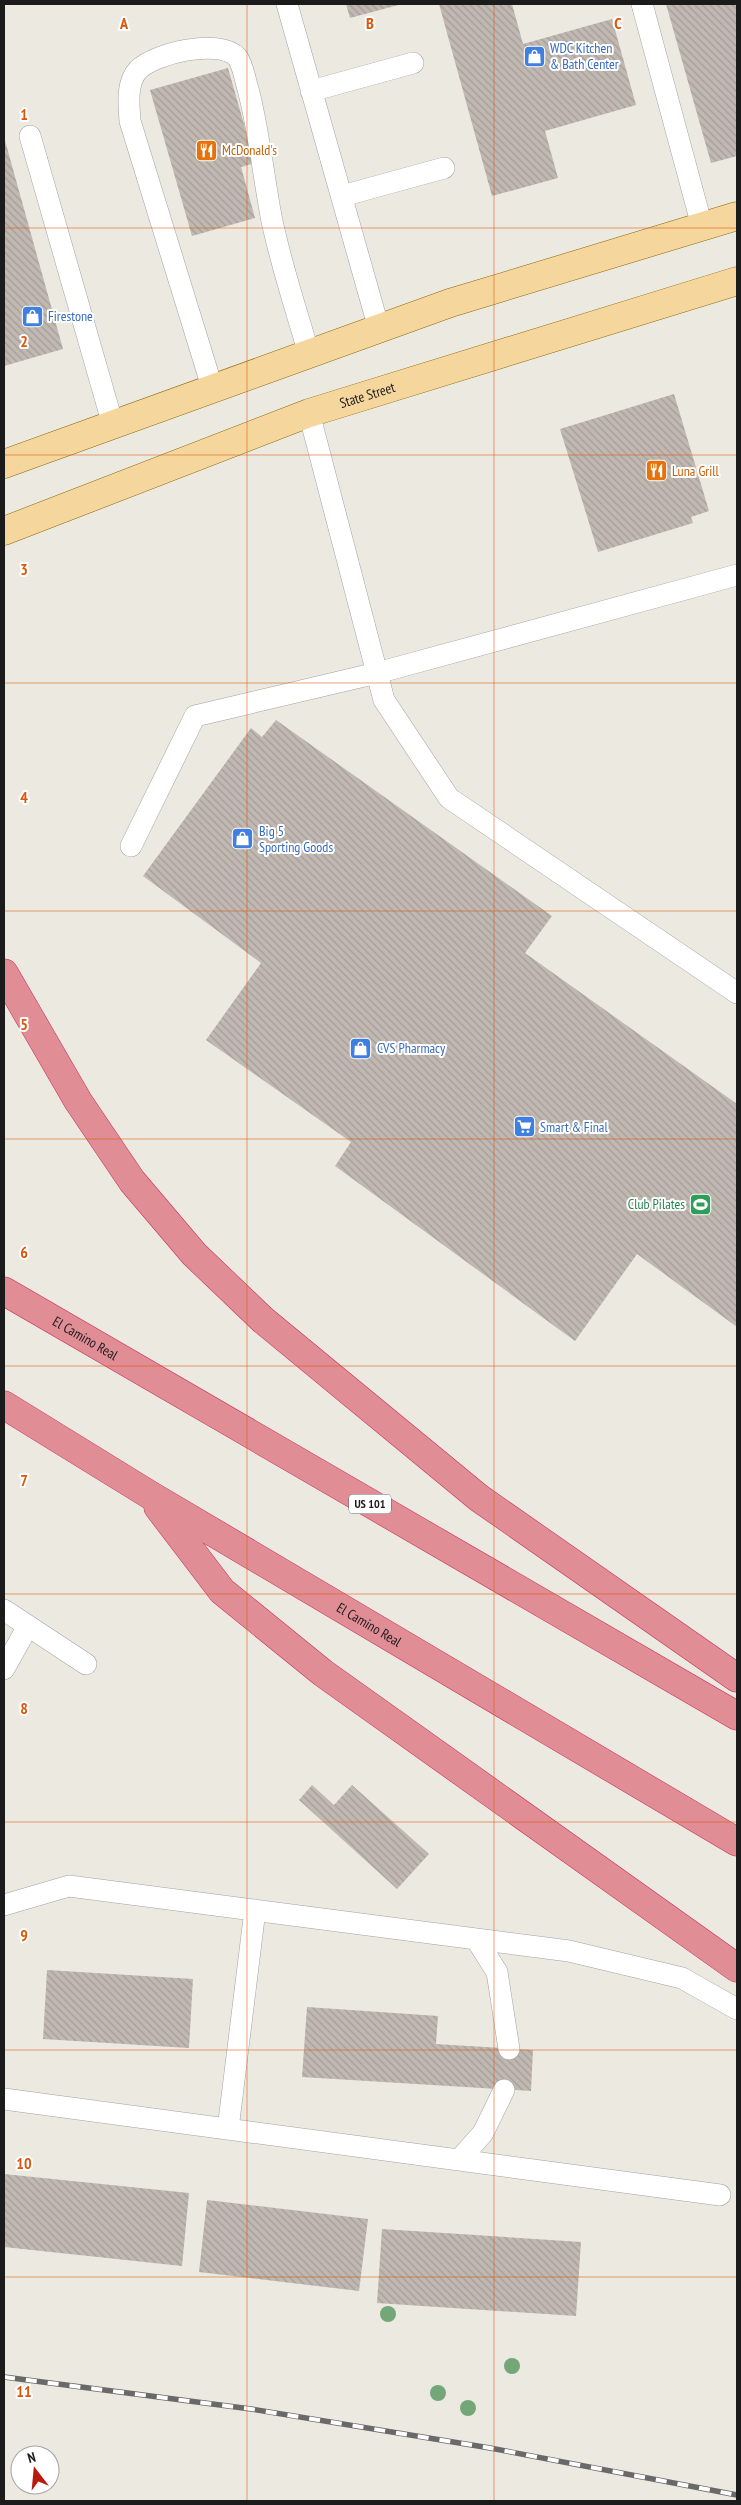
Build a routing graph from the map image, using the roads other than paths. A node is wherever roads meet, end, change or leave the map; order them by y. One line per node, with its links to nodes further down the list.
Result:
1 (286, 4): 4 (lane)
2 (642, 4): 9 (lane)
3 (412, 62): 4 (lane)
4 (311, 91): 7 (lane)
5 (30, 136): 15 (lane)
6 (444, 168): 7 (lane)
7 (342, 196): 11 (lane)
8 (737, 216): 9 (main road)
9 (702, 226): 11 (main road)
10 (736, 285): 14 (main road, State Street)
11 (379, 329): 12 (main road)
12 (309, 354): 13 (main road); 13 (lane)
13 (213, 390): 15 (main road)
14 (309, 413): 17 (main road, State Street); 19 (lane)
15 (113, 426): 16 (main road)
16 (4, 464)
17 (4, 531)
18 (737, 575): 19 (lane)
19 (377, 673): 20 (lane); 22 (lane)
20 (131, 846)
21 (4, 973): 30 (highway)
22 (737, 993)
23 (4, 1291): 31 (highway, El Camino Real / US 101)
24 (4, 1405): 25 (highway, El Camino Real)
25 (150, 1495): 32 (highway, El Camino Real); 36 (highway)
26 (4, 1610): 27 (lane)
27 (28, 1626): 28 (lane); 29 (lane)
28 (86, 1664)
29 (4, 1669)
30 (737, 1678)
31 (737, 1716)
32 (737, 1842)
33 (4, 1905): 34 (lane)
34 (255, 1910): 35 (lane); 41 (lane)
35 (476, 1939): 37 (lane); 38 (lane)
36 (737, 1968)
37 (737, 2009)
38 (509, 2049)
39 (504, 2090): 42 (lane)
40 (4, 2099): 41 (lane)
41 (228, 2129): 42 (lane)
42 (459, 2160): 43 (lane)
43 (720, 2195)

